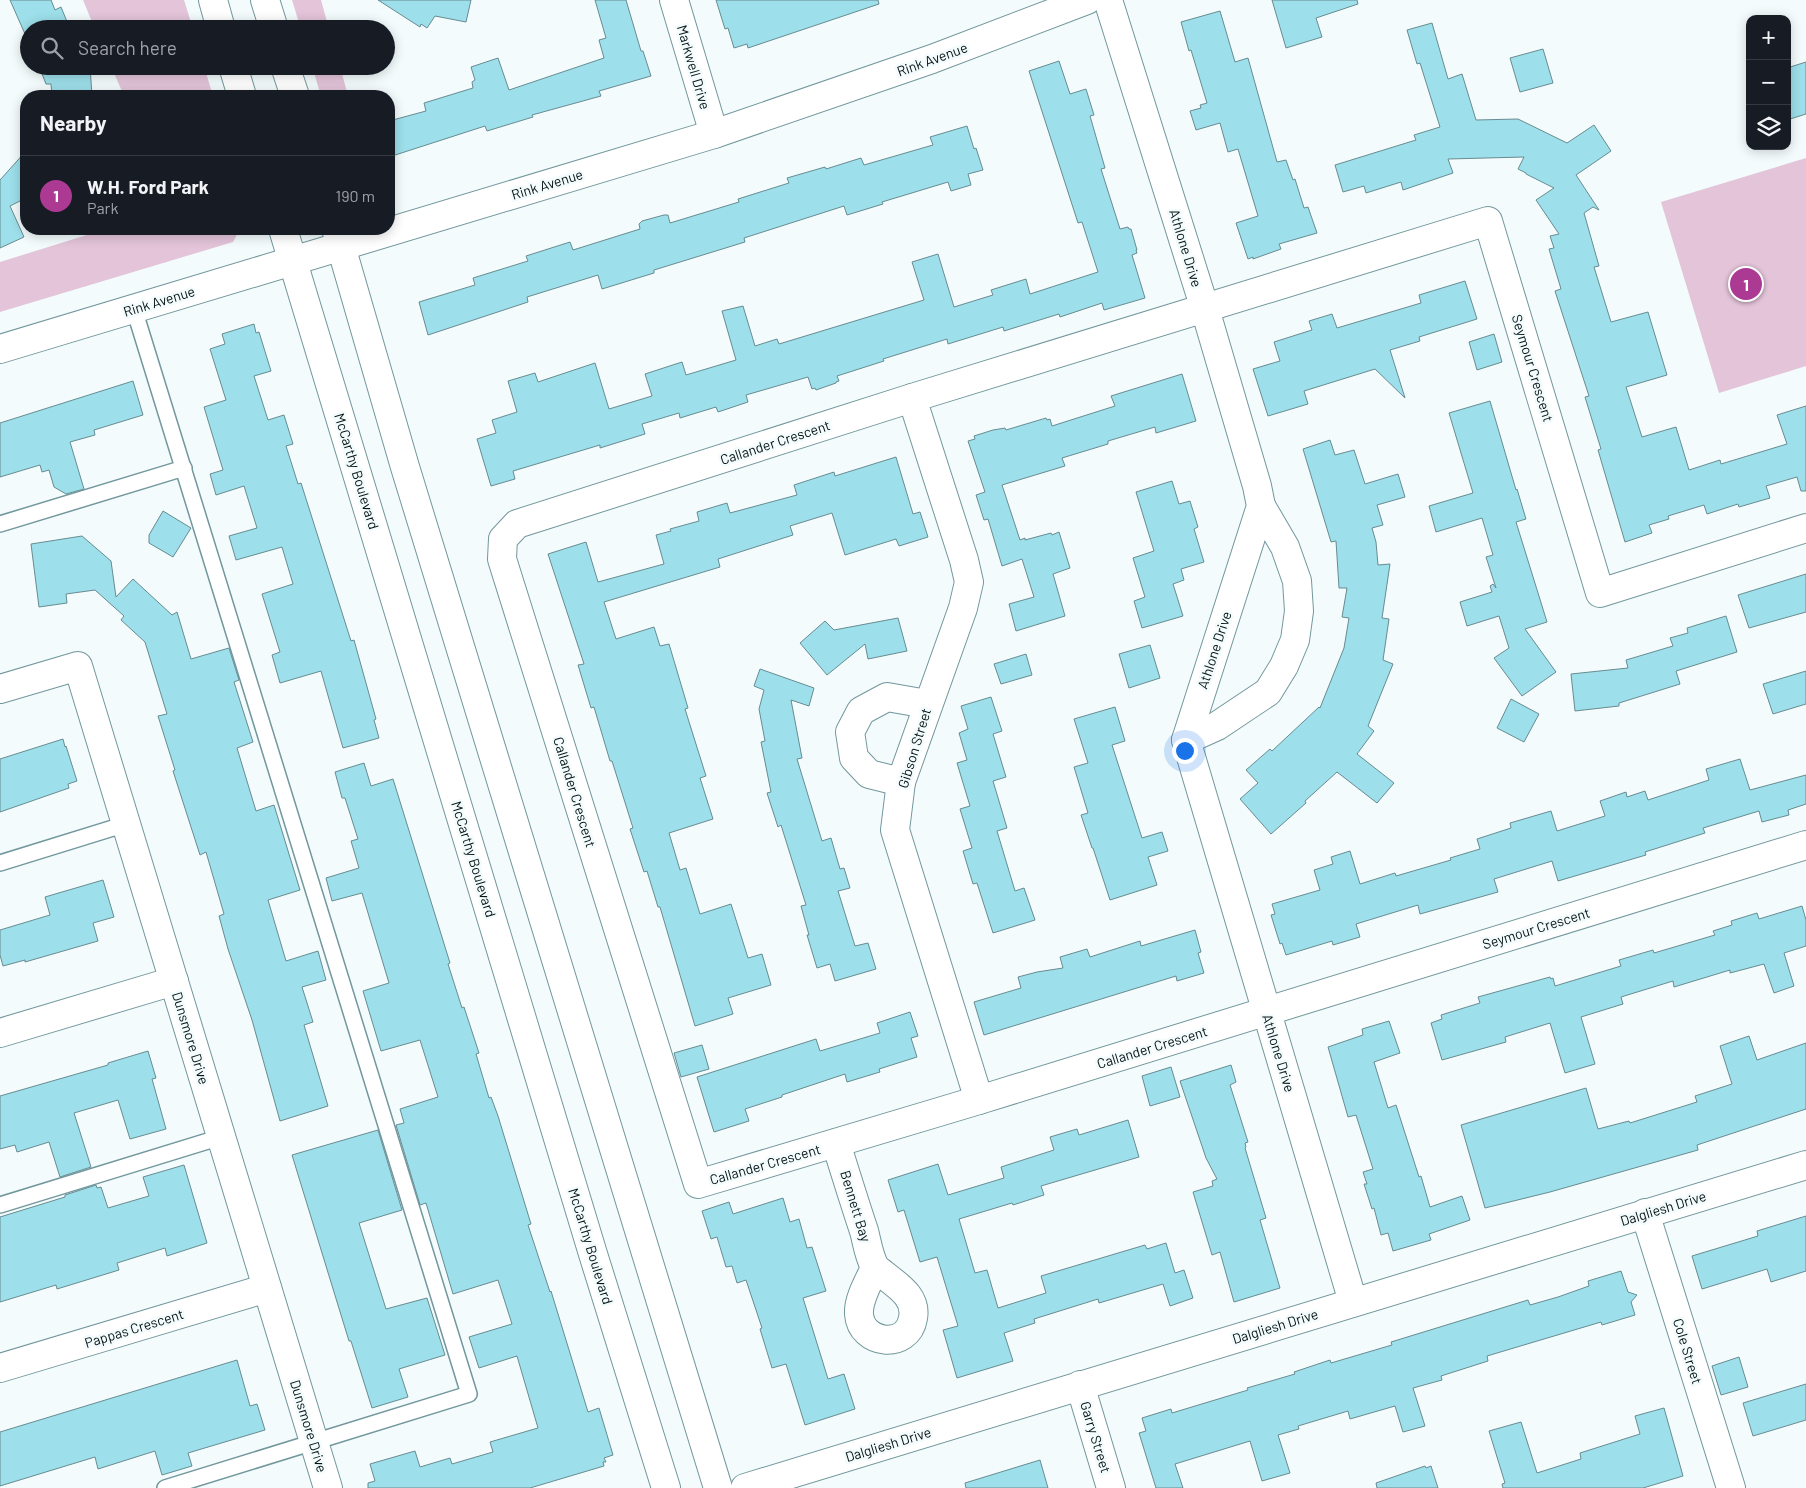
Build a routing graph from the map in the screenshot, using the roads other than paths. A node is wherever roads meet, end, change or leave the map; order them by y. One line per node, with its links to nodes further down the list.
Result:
1 (213, 0): 6 (street)
2 (265, 0): 7 (street)
3 (674, 0): 12 (street, Markwell Drive)
4 (1087, 0): 12 (street, Rink Avenue)
5 (1108, 0): 18 (street, Athlone Drive)
6 (219, 20)
7 (271, 20)
8 (236, 75): 10 (street)
9 (288, 75): 11 (street)
10 (240, 90)
11 (293, 90)
12 (714, 134): 13 (street, Rink Avenue)
13 (395, 222)
14 (285, 235): 16 (street, McCarthy Boulevard)
15 (339, 237): 16 (street, Rink Avenue); 50 (street)
16 (293, 261): 17 (street, Rink Avenue); 49 (street, McCarthy Boulevard)
17 (134, 309): 19 (street, Rink Avenue); 21 (lane)
18 (1205, 309): 20 (street, Callander Crescent); 22 (street, Athlone Drive); 24 (street, Seymour Crescent)
19 (0, 349)
20 (912, 398): 26 (street, Gibson Street); 37 (street, Callander Crescent)
21 (184, 468): 23 (lane); 46 (lane)
22 (1261, 506): 27 (street, Athlone Drive); 27 (street)
23 (0, 524)
24 (1806, 528)
25 (0, 689): 29 (street, Dunsmore Drive)
26 (927, 704): 28 (street, Gibson Street); 28 (street)
27 (1186, 740): 33 (street, Athlone Drive)
28 (901, 782): 35 (street, Gibson Street)
29 (126, 824): 31 (lane); 32 (street, Dunsmore Drive)
30 (1806, 845): 33 (street, Seymour Crescent)
31 (0, 863)
32 (174, 981): 34 (street); 36 (street, Dunsmore Drive)
33 (1267, 1011): 35 (street, Callander Crescent); 43 (street, Athlone Drive)
34 (0, 1033)
35 (979, 1100): 37 (street, Callander Crescent)
36 (221, 1137): 39 (lane); 42 (street, Dunsmore Drive)
37 (836, 1143): 41 (street, Bennett Bay)
38 (1806, 1165): 40 (street, Dalgliesh Drive)
39 (0, 1205)
40 (1644, 1213): 43 (street, Dalgliesh Drive); 53 (street, Cole Street)
41 (875, 1268)
42 (267, 1288): 44 (street, Pappas Crescent); 46 (street, Dunsmore Drive)
43 (1353, 1302): 45 (street, Dalgliesh Drive)
44 (0, 1368)
45 (1080, 1386): 51 (street, Dalgliesh Drive); 52 (street, Garry Street)
46 (314, 1443): 47 (lane); 48 (street, Dunsmore Drive)
47 (165, 1488)
48 (328, 1488)
49 (666, 1488)
50 (718, 1488)
51 (745, 1488)
52 (1111, 1488)
53 (1731, 1488)

